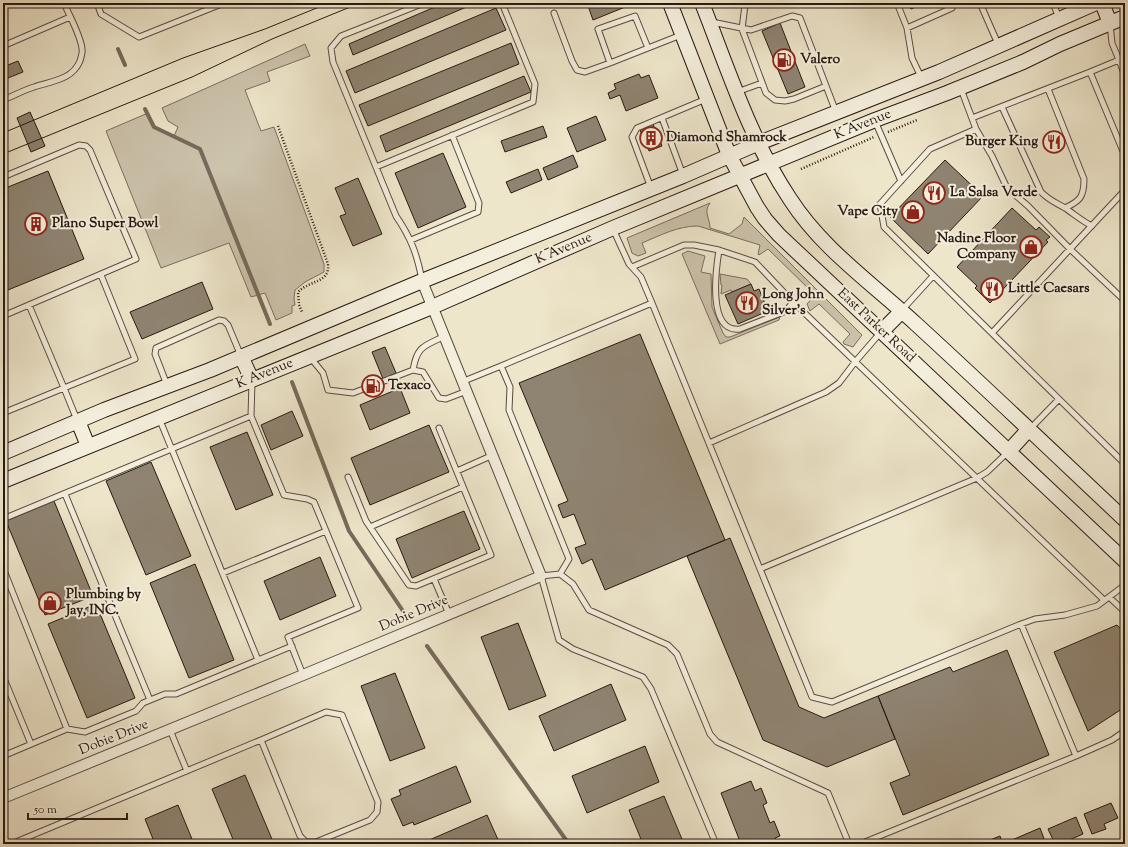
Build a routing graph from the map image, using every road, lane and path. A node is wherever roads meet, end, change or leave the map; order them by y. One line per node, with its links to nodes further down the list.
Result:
1 (64, 3): 18 (lane)
2 (97, 3): 3 (lane)
3 (224, 3)
4 (424, 3): 53 (lane)
5 (502, 3): 48 (lane)
6 (670, 3): 24 (main road, East Parker Road)
7 (702, 3): 20 (main road, East Parker Road)
8 (737, 3): 15 (lane)
9 (897, 3): 22 (lane)
10 (950, 3): 22 (lane)
11 (980, 3): 25 (lane)
12 (1053, 3): 19 (lane)
13 (1096, 3): 19 (main road, K Avenue)
14 (1102, 3): 21 (main road)
15 (747, 4): 23 (lane)
16 (554, 13): 30 (lane)
17 (1125, 17): 21 (main road, K Avenue)
18 (70, 18): 26 (lane); 40 (lane)
19 (1059, 18): 25 (main road, K Avenue)
20 (709, 21): 23 (lane); 38 (main road, East Parker Road)
21 (1110, 23): 29 (lane); 36 (main road, K Avenue)
22 (907, 28): 33 (lane)
23 (742, 29): 34 (lane); 35 (lane)
24 (682, 35): 27 (lane); 39 (main road, East Parker Road)
25 (998, 45): 33 (main road, K Avenue)
26 (3, 46)
27 (648, 48): 30 (lane); 30 (lane)
28 (1125, 58): 29 (lane)
29 (1119, 60): 31 (lane); 32 (lane)
30 (610, 63)
31 (1090, 72): 37 (lane); 51 (lane)
32 (1125, 76)
33 (922, 78): 42 (main road, K Avenue)
34 (762, 83): 35 (lane); 38 (lane)
35 (826, 86): 42 (lane)
36 (960, 87): 44 (lane); 45 (main road, K Avenue)
37 (1048, 89): 41 (lane); 60 (lane)
38 (736, 92): 49 (main road, East Parker Road)
39 (707, 99): 43 (lane); 50 (main road, East Parker Road)
40 (3, 100)
41 (1002, 107): 44 (lane); 60 (lane)
42 (836, 112): 49 (main road, K Avenue)
43 (662, 118): 55 (lane); 58 (lane)
44 (972, 118): 47 (lane)
45 (875, 120): 52 (main road, K Avenue); 57 (lane)
46 (278, 126): 76 (path)
47 (976, 129): 57 (lane); 64 (lane)
48 (452, 135): 53 (lane); 63 (lane)
49 (759, 142): 50 (main road, K Avenue); 52 (main road, East Parker Road)
50 (729, 155): 54 (main road, East Parker Road); 55 (main road, K Avenue)
51 (1125, 156)
52 (770, 164): 54 (main road, K Avenue); 75 (main road, East Parker Road)
53 (376, 166): 63 (lane)
54 (740, 175): 62 (main road, K Avenue); 78 (main road, East Parker Road)
55 (683, 176): 58 (main road, K Avenue)
56 (3, 177): 67 (lane)
57 (901, 180): 68 (lane)
58 (651, 188): 69 (main road, K Avenue)
59 (1125, 190): 61 (lane)
60 (1065, 208): 61 (lane)
61 (1092, 226): 64 (lane)
62 (613, 228): 66 (lane); 74 (main road, K Avenue)
63 (411, 240): 69 (lane)
64 (1070, 249): 70 (lane); 79 (lane)
65 (719, 250): 66 (lane); 71 (lane); 71 (lane)
66 (632, 267): 72 (lane)
67 (100, 275): 73 (lane); 89 (lane)
68 (933, 276): 75 (lane); 79 (lane)
69 (422, 281): 74 (street); 81 (main road, K Avenue)
70 (1125, 301)
71 (793, 302): 83 (lane)
72 (652, 303): 84 (lane); 97 (lane)
73 (29, 305): 77 (lane); 89 (lane)
74 (432, 306): 80 (street); 82 (main road, K Avenue)
75 (902, 311): 78 (main road); 96 (main road, East Parker Road)
76 (302, 312)
77 (3, 316)
78 (882, 331): 83 (lane); 101 (main road, East Parker Road)
79 (992, 333): 90 (lane)
80 (445, 336): 85 (lane); 88 (street)
81 (241, 356): 86 (main road); 87 (main road, K Avenue); 87 (lane)
82 (310, 356): 85 (lane); 86 (main road, K Avenue)
83 (855, 362): 97 (lane); 106 (lane)
84 (501, 366): 88 (lane); 118 (lane)
85 (412, 370): 88 (lane)
86 (252, 380): 92 (lane); 93 (main road, K Avenue)
87 (167, 386): 94 (main road, K Avenue)
88 (465, 386): 102 (street)
89 (64, 388): 91 (lane); 94 (lane)
90 (1059, 399): 96 (lane); 103 (lane)
91 (3, 413)
92 (251, 416): 100 (lane); 113 (lane)
93 (159, 417): 98 (main road, K Avenue); 100 (lane)
94 (78, 421): 98 (main road); 99 (main road, K Avenue)
95 (439, 428): 104 (lane)
96 (1029, 429): 101 (main road); 111 (main road, East Parker Road)
97 (709, 443): 116 (lane)
98 (88, 446): 107 (main road, K Avenue)
99 (4, 448)
100 (172, 449): 109 (lane); 117 (lane)
101 (1009, 451): 106 (lane); 114 (main road, East Parker Road)
102 (493, 455): 104 (lane); 119 (street)
103 (1125, 464)
104 (457, 471): 108 (lane)
105 (348, 478): 112 (lane)
106 (977, 478): 116 (lane); 122 (lane)
107 (3, 481)
108 (463, 487): 112 (lane); 120 (lane)
109 (65, 494): 110 (lane); 130 (lane)
110 (3, 519)
111 (1125, 520)
112 (370, 527): 120 (lane)
113 (326, 532): 117 (lane); 126 (lane)
114 (1125, 561)
115 (3, 568): 131 (lane)
116 (760, 568): 125 (lane)
117 (223, 573): 127 (lane)
118 (560, 574): 119 (lane); 142 (lane)
119 (541, 576): 124 (street, Dobie Drive); 141 (lane)
120 (434, 579): 124 (lane)
121 (1125, 585): 122 (lane)
122 (1107, 599): 123 (lane); 125 (lane)
123 (1125, 612)
124 (449, 614): 128 (street, Dobie Drive)
125 (1021, 624): 137 (lane)
126 (292, 646): 127 (lane); 128 (lane)
127 (258, 660): 130 (lane)
128 (304, 675): 132 (street, Dobie Drive)
129 (3, 676): 135 (lane)
130 (150, 700): 131 (lane)
131 (67, 729): 135 (lane)
132 (170, 730): 138 (lane); 139 (street, Dobie Drive)
133 (1125, 731): 137 (lane)
134 (261, 740): 134 (lane); 138 (lane)
135 (31, 744): 136 (lane)
136 (3, 756)
137 (1076, 756): 143 (lane)
138 (187, 771): 140 (lane)
139 (3, 798)
140 (11, 844)
141 (716, 844)
142 (849, 844)
143 (860, 844)

